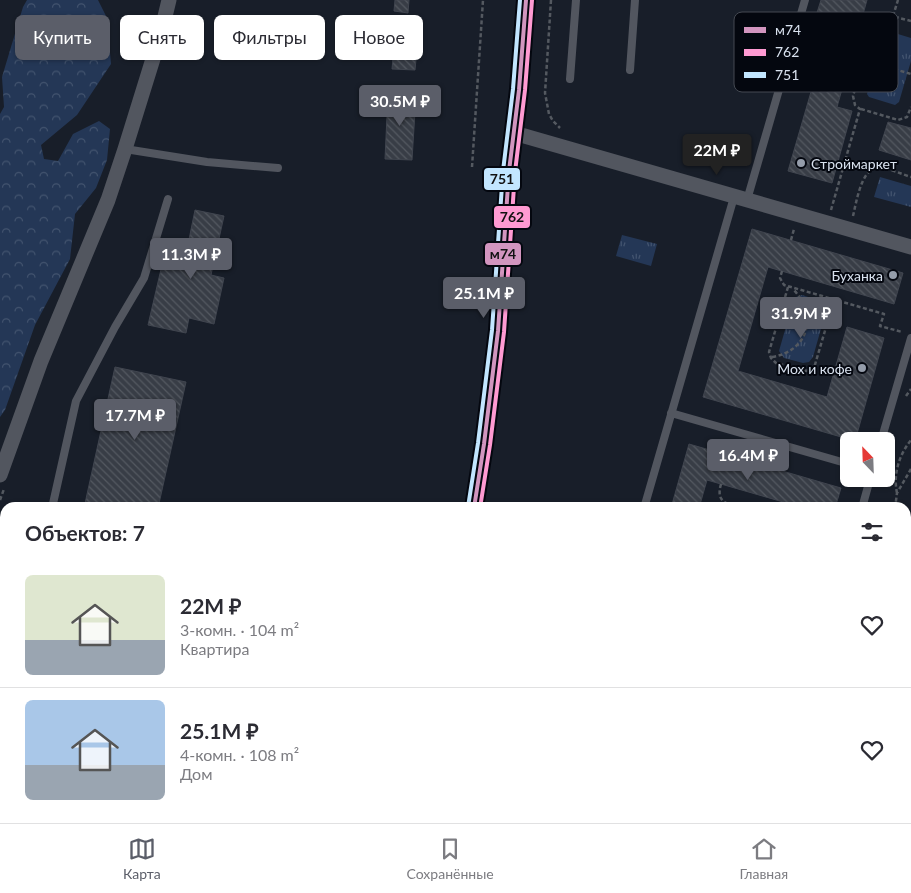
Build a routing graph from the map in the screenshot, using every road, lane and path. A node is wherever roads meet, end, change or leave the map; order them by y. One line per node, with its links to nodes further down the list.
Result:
1 (169, 0): 23 (street)
2 (483, 0): 24 (path)
3 (526, 0): 22 (street)
4 (551, 0): 21 (path)
5 (576, 0): 16 (lane)
6 (635, 0): 13 (lane)
7 (805, 0): 9 (lane)
8 (898, 0): 10 (path)
9 (801, 12)
10 (894, 12)
11 (898, 17): 12 (path)
12 (911, 21)
13 (630, 70)
14 (898, 70): 15 (path)
15 (911, 74)
16 (570, 78)
17 (775, 92): 27 (lane)
18 (854, 92): 20 (path)
19 (911, 107): 20 (path)
20 (860, 109): 29 (path)
21 (560, 128)
22 (514, 133): 27 (street); 52 (street)
23 (125, 149): 25 (lane); 47 (street)
24 (472, 167)
25 (278, 168)
26 (911, 176): 30 (path)
27 (740, 198): 29 (street); 40 (lane)
28 (168, 200): 51 (lane)
29 (828, 224): 30 (street)
30 (849, 230): 31 (street)
31 (911, 248)
32 (782, 271): 33 (path)
33 (790, 287): 34 (path); 36 (path); 39 (path)
34 (834, 300): 35 (path); 37 (path)
35 (833, 304): 36 (path); 39 (path)
36 (808, 317): 39 (path)
37 (903, 332)
38 (911, 338): 42 (lane)
39 (771, 357)
40 (671, 413): 41 (lane); 53 (lane)
41 (736, 432): 44 (path); 45 (lane)
42 (884, 432)
43 (911, 440): 50 (path)
44 (729, 456)
45 (840, 461)
46 (911, 469): 50 (path)
47 (0, 475)
48 (721, 484): 54 (path)
49 (868, 488): 55 (lane)
50 (897, 493): 56 (path)
51 (53, 502)
52 (475, 502)
53 (646, 502)
54 (725, 502)
55 (864, 502)
56 (896, 502)

